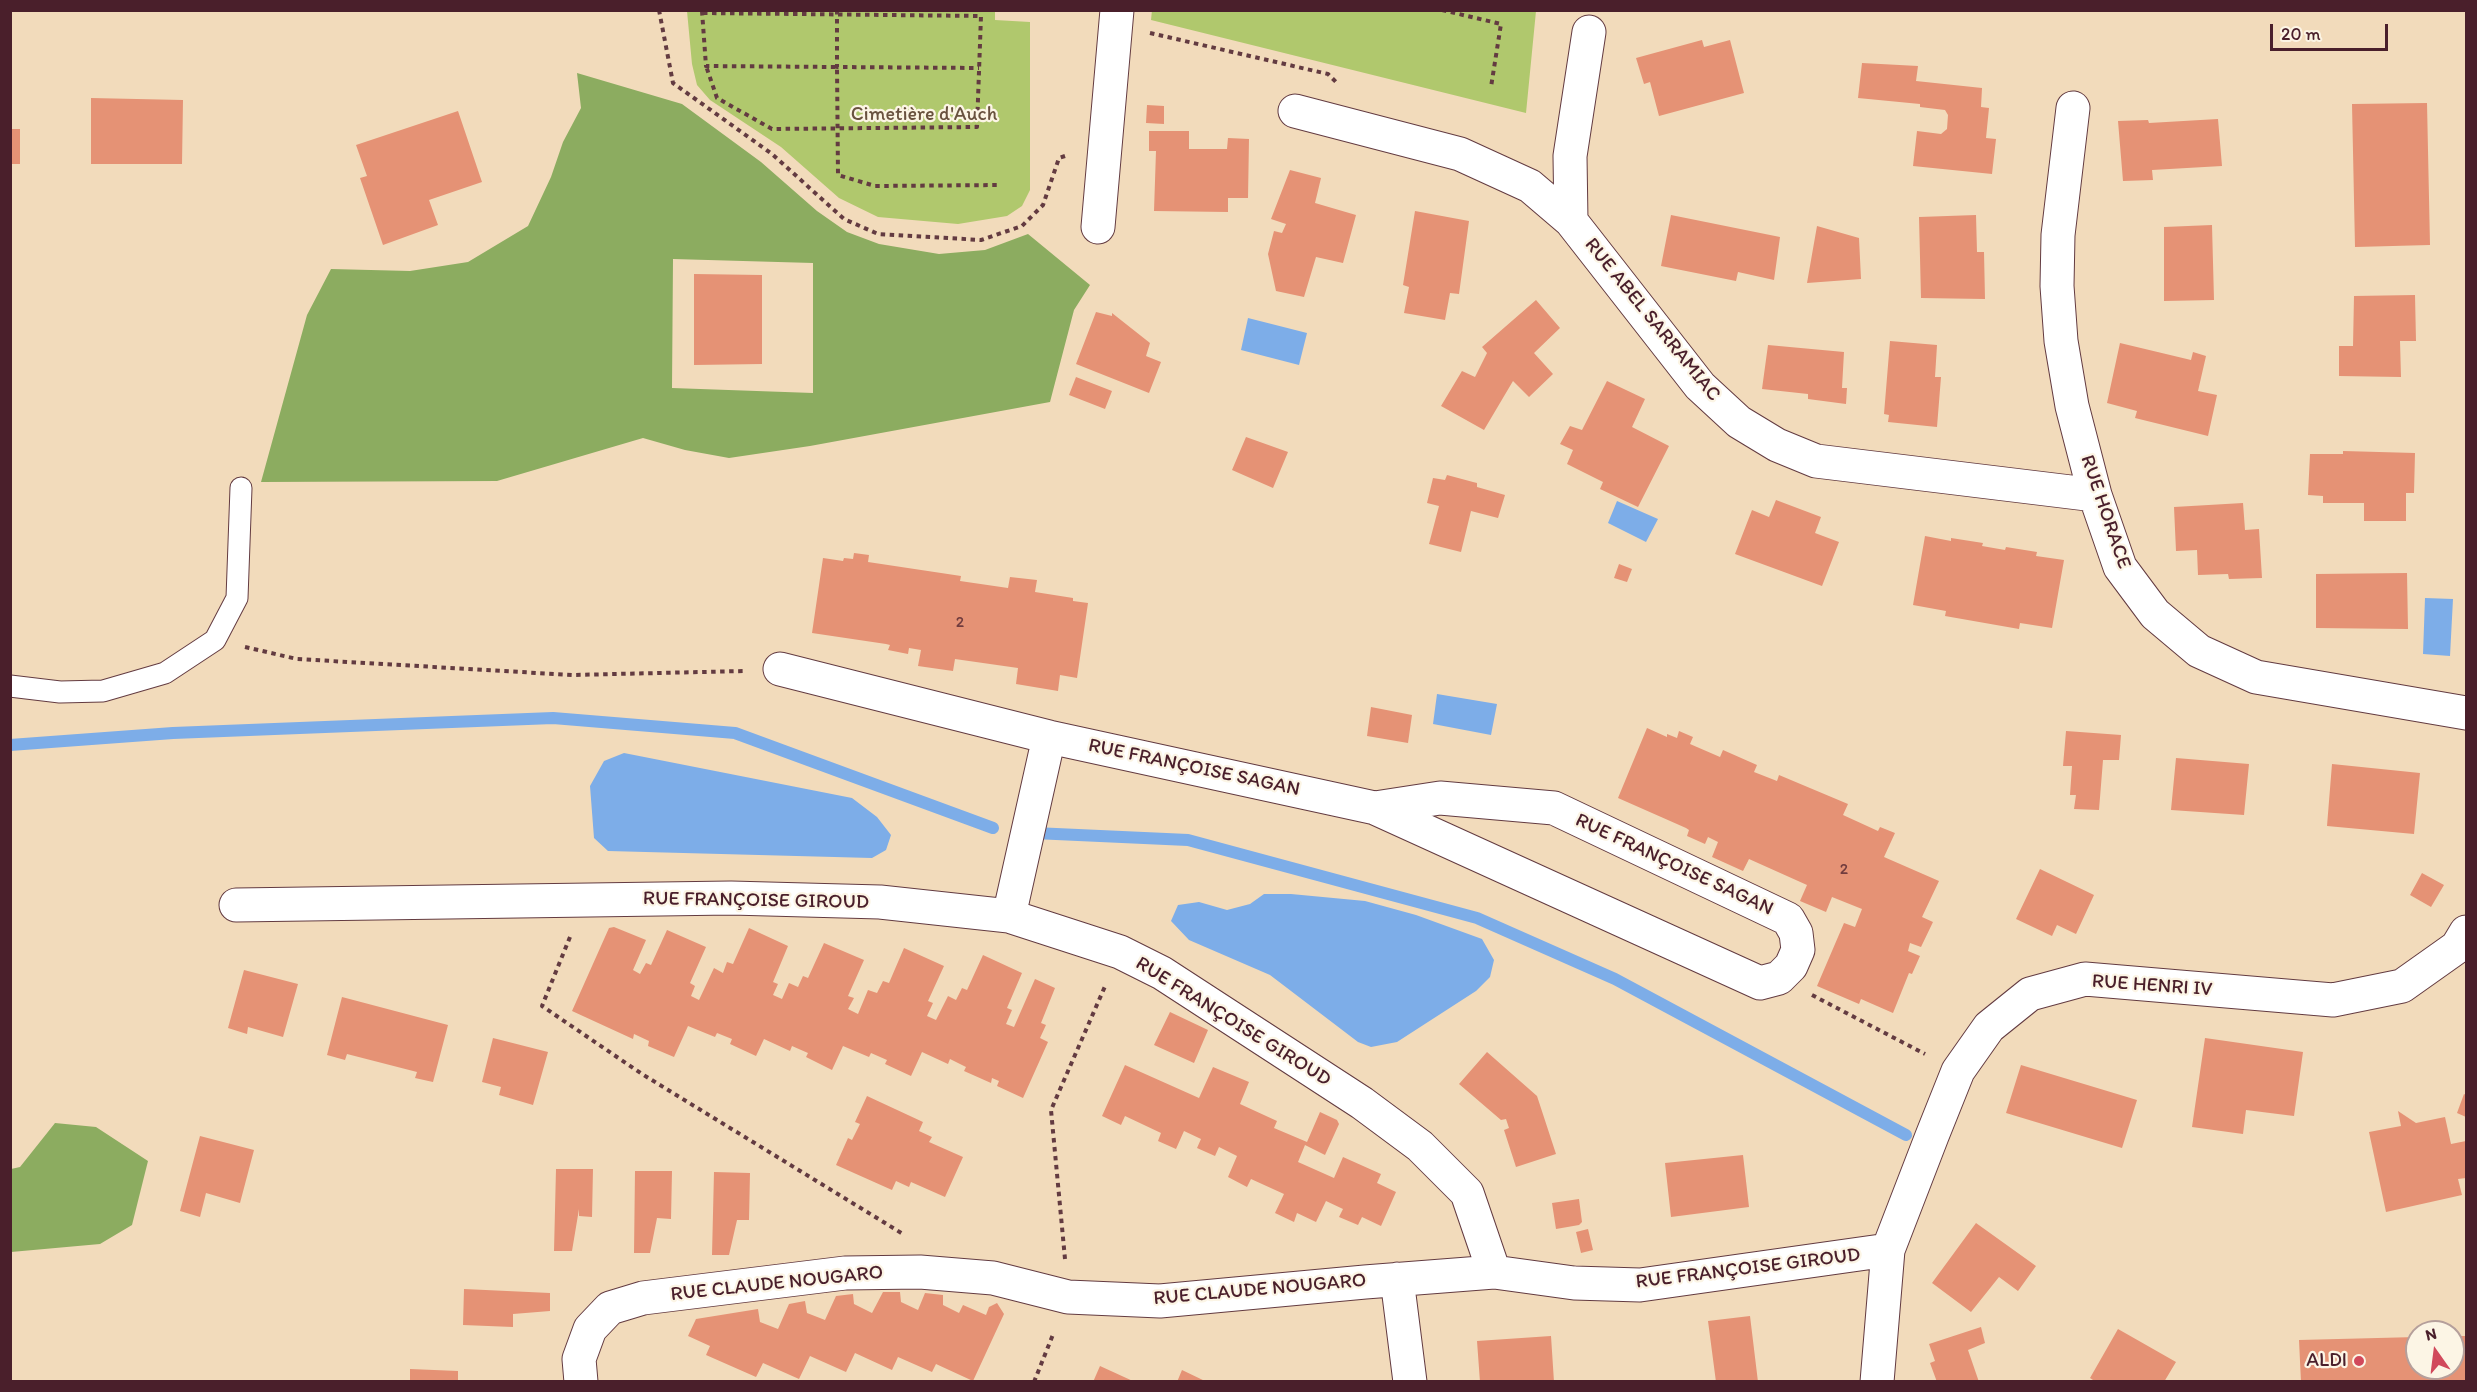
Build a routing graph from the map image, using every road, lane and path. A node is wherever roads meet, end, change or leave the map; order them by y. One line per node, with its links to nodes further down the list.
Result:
1 (659, 10): 15 (path)
2 (1442, 10): 10 (path)
3 (703, 12): 4 (path); 7 (path)
4 (837, 13): 8 (path); 9 (path)
5 (1117, 17): 13 (path); 15 (street)
6 (1589, 32): 17 (street)
7 (706, 66): 8 (path); 14 (path)
8 (837, 67): 9 (path); 14 (path)
9 (979, 68): 14 (path)
10 (1491, 87)
11 (2073, 108): 20 (street, RUE HORACE)
12 (1295, 111): 13 (street, RUE ABEL SARRAMIAC)
13 (1350, 125): 17 (street, RUE ABEL SARRAMIAC)
14 (838, 129): 16 (path)
15 (1106, 144): 18 (street)
16 (1000, 185)
17 (1571, 221): 20 (street, RUE ABEL SARRAMIAC)
18 (1098, 227)
19 (241, 488): 21 (lane)
20 (2094, 495): 24 (street, RUE HORACE)
21 (214, 640): 22 (path); 23 (lane)
22 (780, 669): 25 (street, RUE FRANÇOISE SAGAN)
23 (10, 686)
24 (2466, 713)
25 (1048, 737): 26 (street, RUE FRANÇOISE SAGAN); 29 (street)
26 (1375, 808): 32 (street, RUE FRANÇOISE SAGAN); 32 (street, RUE FRANÇOISE SAGAN)
27 (586, 900): 28 (street, RUE FRANÇOISE GIROUD); 29 (street, RUE FRANÇOISE GIROUD); 35 (path)
28 (236, 906)
29 (1010, 916): 31 (street, RUE FRANÇOISE GIROUD)
30 (2466, 932): 33 (street, RUE HENRI IV)
31 (1120, 952): 36 (street, RUE FRANÇOISE GIROUD); 38 (path)
32 (1791, 966): 33 (path)
33 (1958, 1071): 34 (street, RUE HENRI IV)
34 (1888, 1250): 36 (street, RUE FRANÇOISE GIROUD); 42 (street, RUE HENRI IV)
35 (920, 1272): 38 (street, RUE CLAUDE NOUGARO); 39 (street, RUE CLAUDE NOUGARO)
36 (1494, 1272): 37 (street, RUE CLAUDE NOUGARO)
37 (1397, 1279): 38 (street, RUE CLAUDE NOUGARO); 41 (street)
38 (1068, 1297): 40 (path)
39 (581, 1382)
40 (1034, 1382)
41 (1410, 1382)
42 (1877, 1382)

